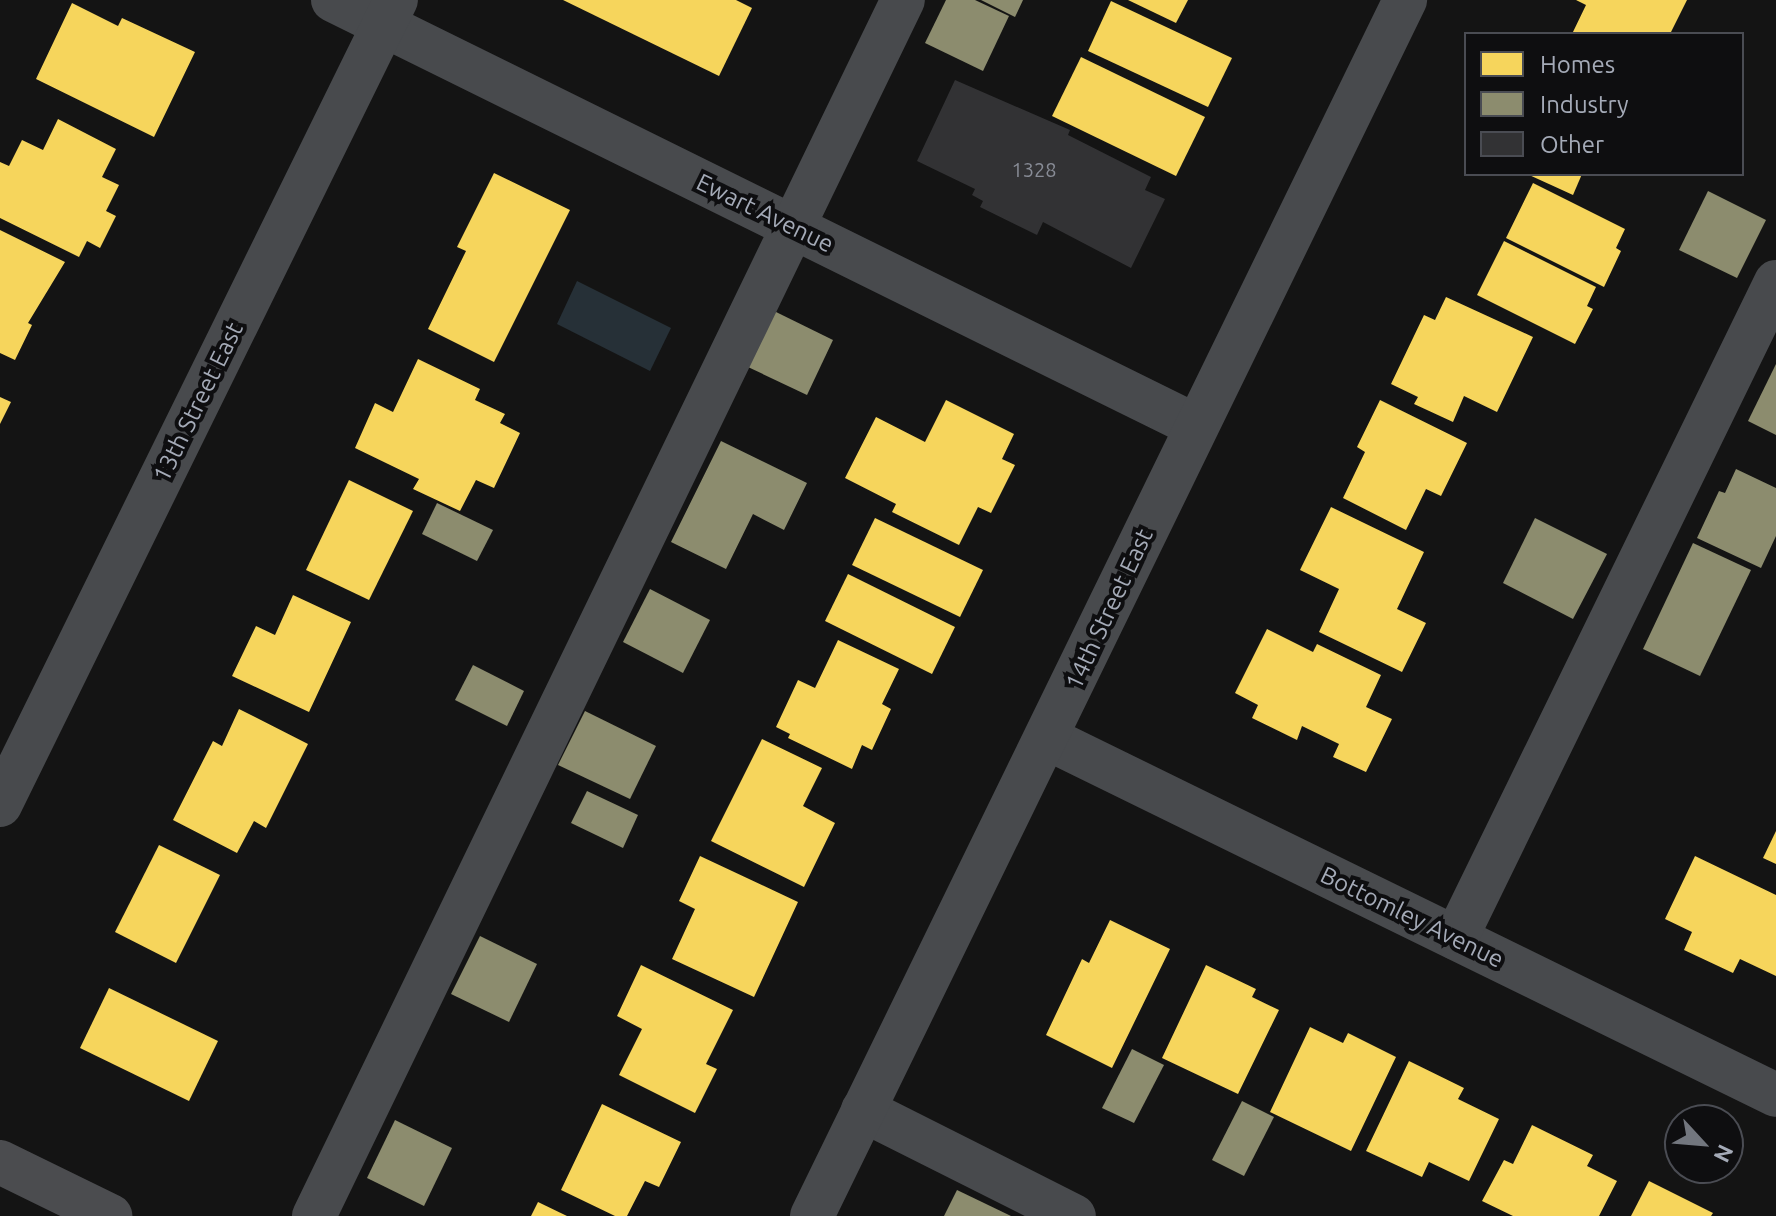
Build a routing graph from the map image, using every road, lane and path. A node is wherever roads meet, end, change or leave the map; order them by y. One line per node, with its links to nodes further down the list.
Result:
1 (333, 0): 4 (street, Ewart Avenue)
2 (903, 0): 5 (street)
3 (1405, 0): 7 (street, 14th Street East)
4 (390, 12): 5 (street, Ewart Avenue); 9 (street, 13th Street East)
5 (792, 227): 7 (street, Ewart Avenue); 15 (street)
6 (1776, 282): 10 (street)
7 (1196, 426): 8 (street, 14th Street East)
8 (1049, 739): 10 (street, Bottomley Avenue); 12 (street, 14th Street East)
9 (0, 805)
10 (1456, 938): 11 (street, Bottomley Avenue)
11 (1776, 1095)
12 (863, 1110): 16 (street, 14th Street East); 17 (street)
13 (0, 1162): 14 (main road)
14 (110, 1216)
15 (314, 1216)
16 (812, 1216)
17 (1074, 1216)

